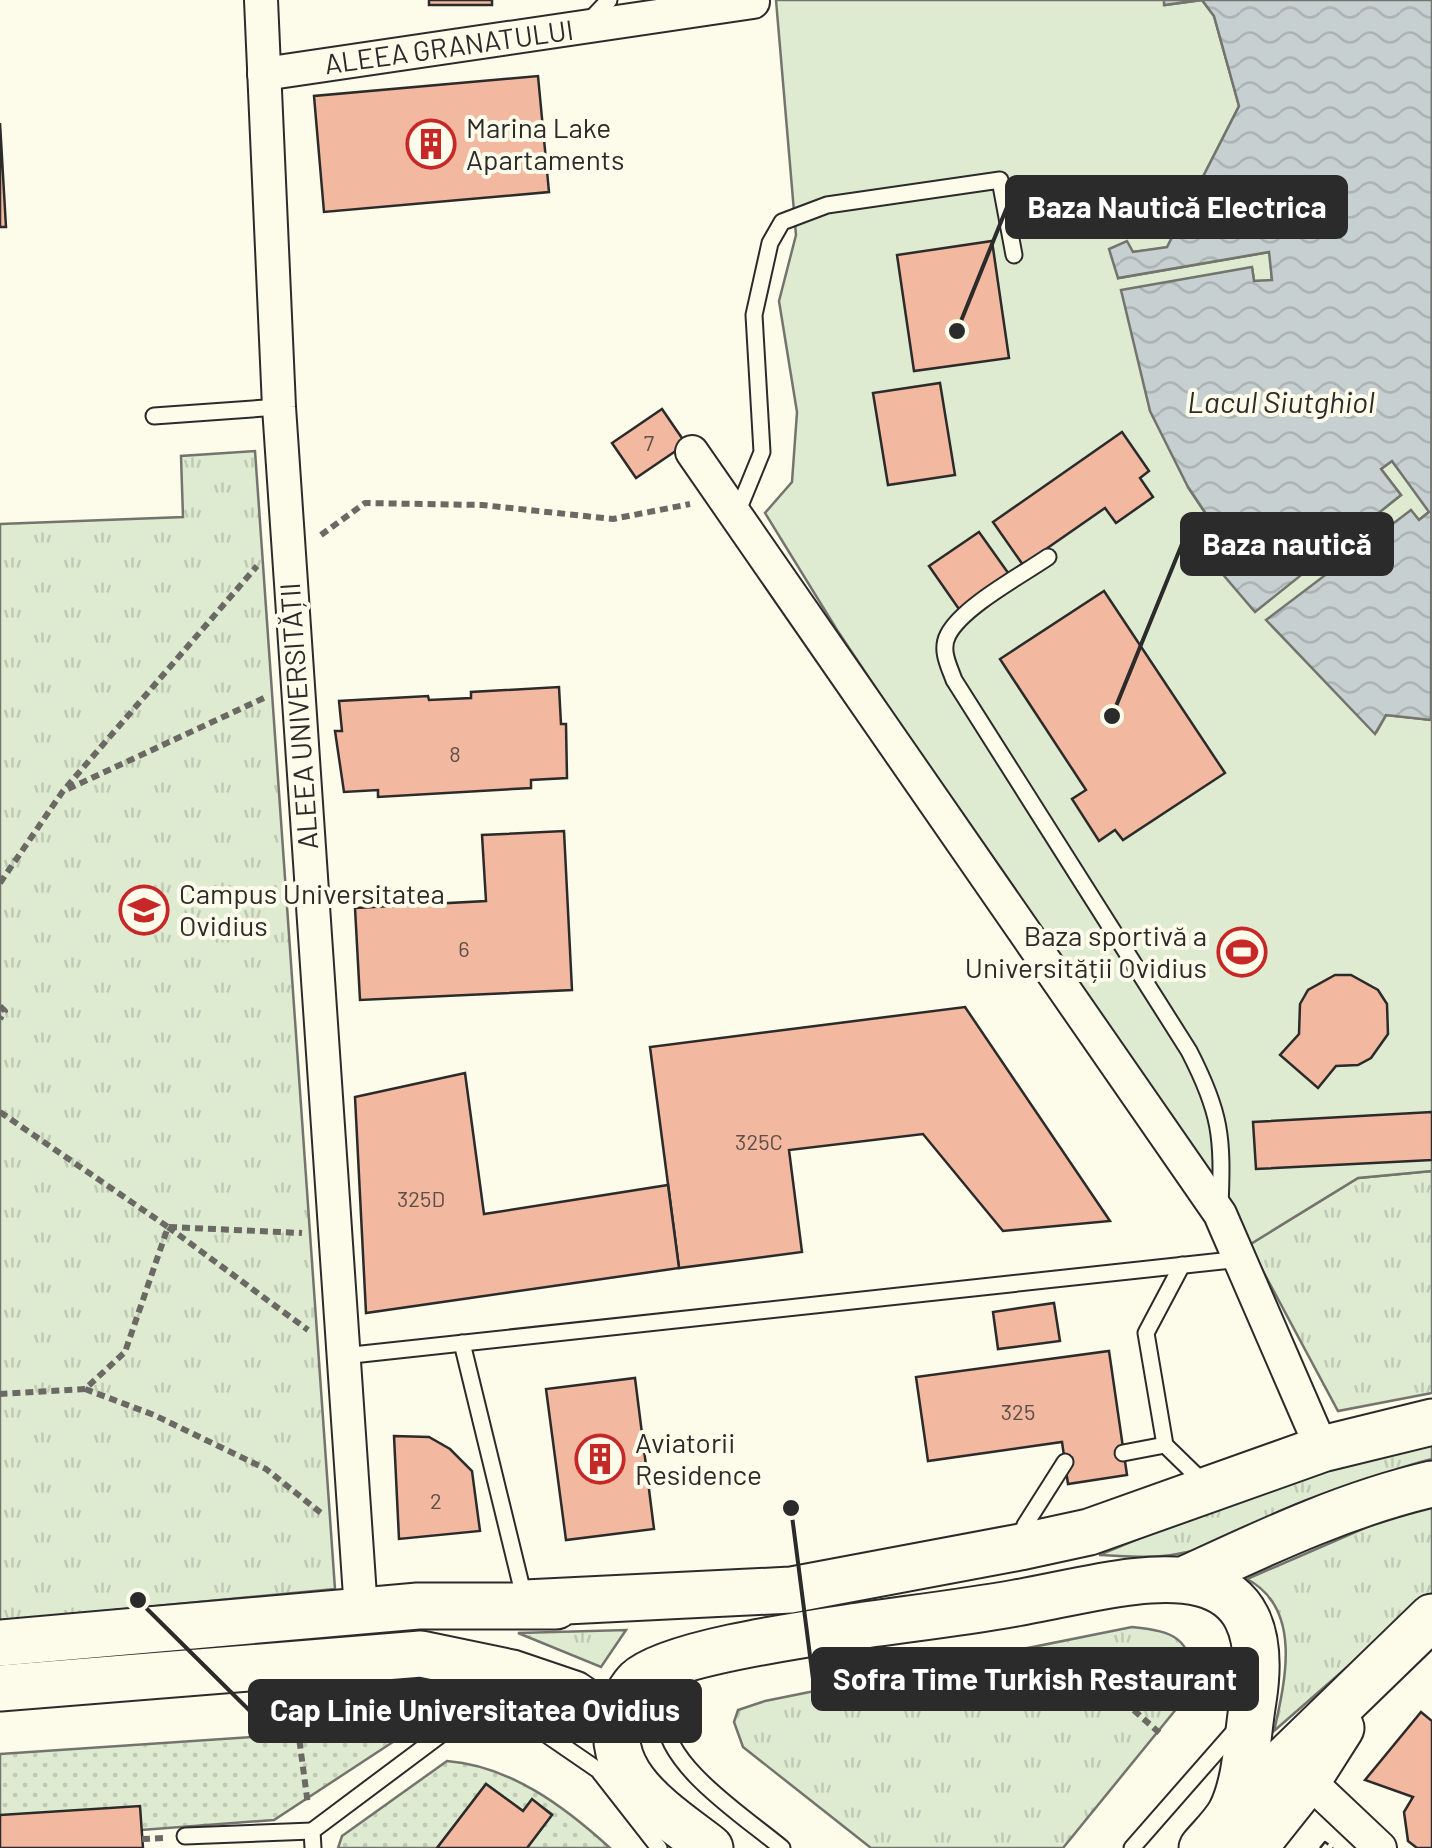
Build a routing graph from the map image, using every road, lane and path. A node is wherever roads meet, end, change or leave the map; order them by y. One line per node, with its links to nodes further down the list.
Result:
1 (261, 0): 5 (street, ALEEA UNIVERSITĂȚII)
2 (609, 0): 4 (lane)
3 (758, 1): 4 (street, ALEEA GRANATULUI)
4 (584, 26): 5 (street, ALEEA GRANATULUI)
5 (264, 74): 7 (street, ALEEA UNIVERSITĂȚII)
6 (1014, 255): 10 (lane)
7 (279, 406): 8 (lane); 11 (street, ALEEA UNIVERSITĂȚII)
8 (154, 416)
9 (692, 452): 10 (street)
10 (727, 503): 13 (path); 20 (street)
11 (287, 530): 13 (street, ALEEA UNIVERSITĂȚII); 15 (path)
12 (1048, 557): 20 (lane)
13 (290, 583): 14 (street, ALEEA UNIVERSITĂȚII)
14 (297, 683): 15 (path); 22 (street, ALEEA UNIVERSITĂȚII)
15 (63, 792): 16 (path)
16 (0, 883)
17 (0, 1006): 18 (path)
18 (0, 1018)
19 (0, 1112): 21 (path)
20 (1220, 1214): 23 (street)
21 (168, 1227): 22 (path); 26 (path); 27 (path)
22 (334, 1234): 26 (street, ALEEA UNIVERSITĂȚII)
23 (1241, 1258): 24 (lane); 31 (street)
24 (1182, 1265): 25 (lane); 30 (lane)
25 (462, 1343): 26 (lane); 39 (lane)
26 (343, 1356): 36 (street, ALEEA UNIVERSITĂȚII)
27 (85, 1389): 28 (path); 36 (path)
28 (0, 1394)
29 (1432, 1422): 31 (main road)
30 (1165, 1445): 32 (lane); 35 (lane)
31 (1322, 1450): 35 (main road)
32 (1124, 1453)
33 (1065, 1462): 37 (lane)
34 (1432, 1484): 38 (main road)
35 (1210, 1490): 37 (main road)
36 (355, 1540): 40 (street, ALEEA UNIVERSITĂȚII)
37 (1020, 1547): 39 (main road)
38 (1188, 1578): 42 (main road); 49 (main road)
39 (525, 1603): 40 (main road); 42 (main road)
40 (361, 1611): 43 (main road)
41 (1432, 1617): 47 (main road)
42 (818, 1632): 45 (main road)
43 (0, 1643)
44 (394, 1656): 48 (main road); 51 (main road); 58 (lane)
45 (701, 1657): 51 (main road); 59 (lane)
46 (1075, 1659): 53 (path)
47 (1379, 1666): 54 (main road); 55 (main road)
48 (0, 1688)
49 (1252, 1711): 55 (main road); 60 (lane)
50 (296, 1715): 57 (path)
51 (616, 1732): 58 (main road)
52 (443, 1733): 57 (lane)
53 (1162, 1735)
54 (1308, 1780): 55 (main road); 62 (street)
55 (1242, 1830): 61 (main road)
56 (185, 1836): 57 (lane)
57 (313, 1840)
58 (684, 1845)
59 (782, 1848)
60 (1132, 1848)
61 (1202, 1848)
62 (1380, 1848)

